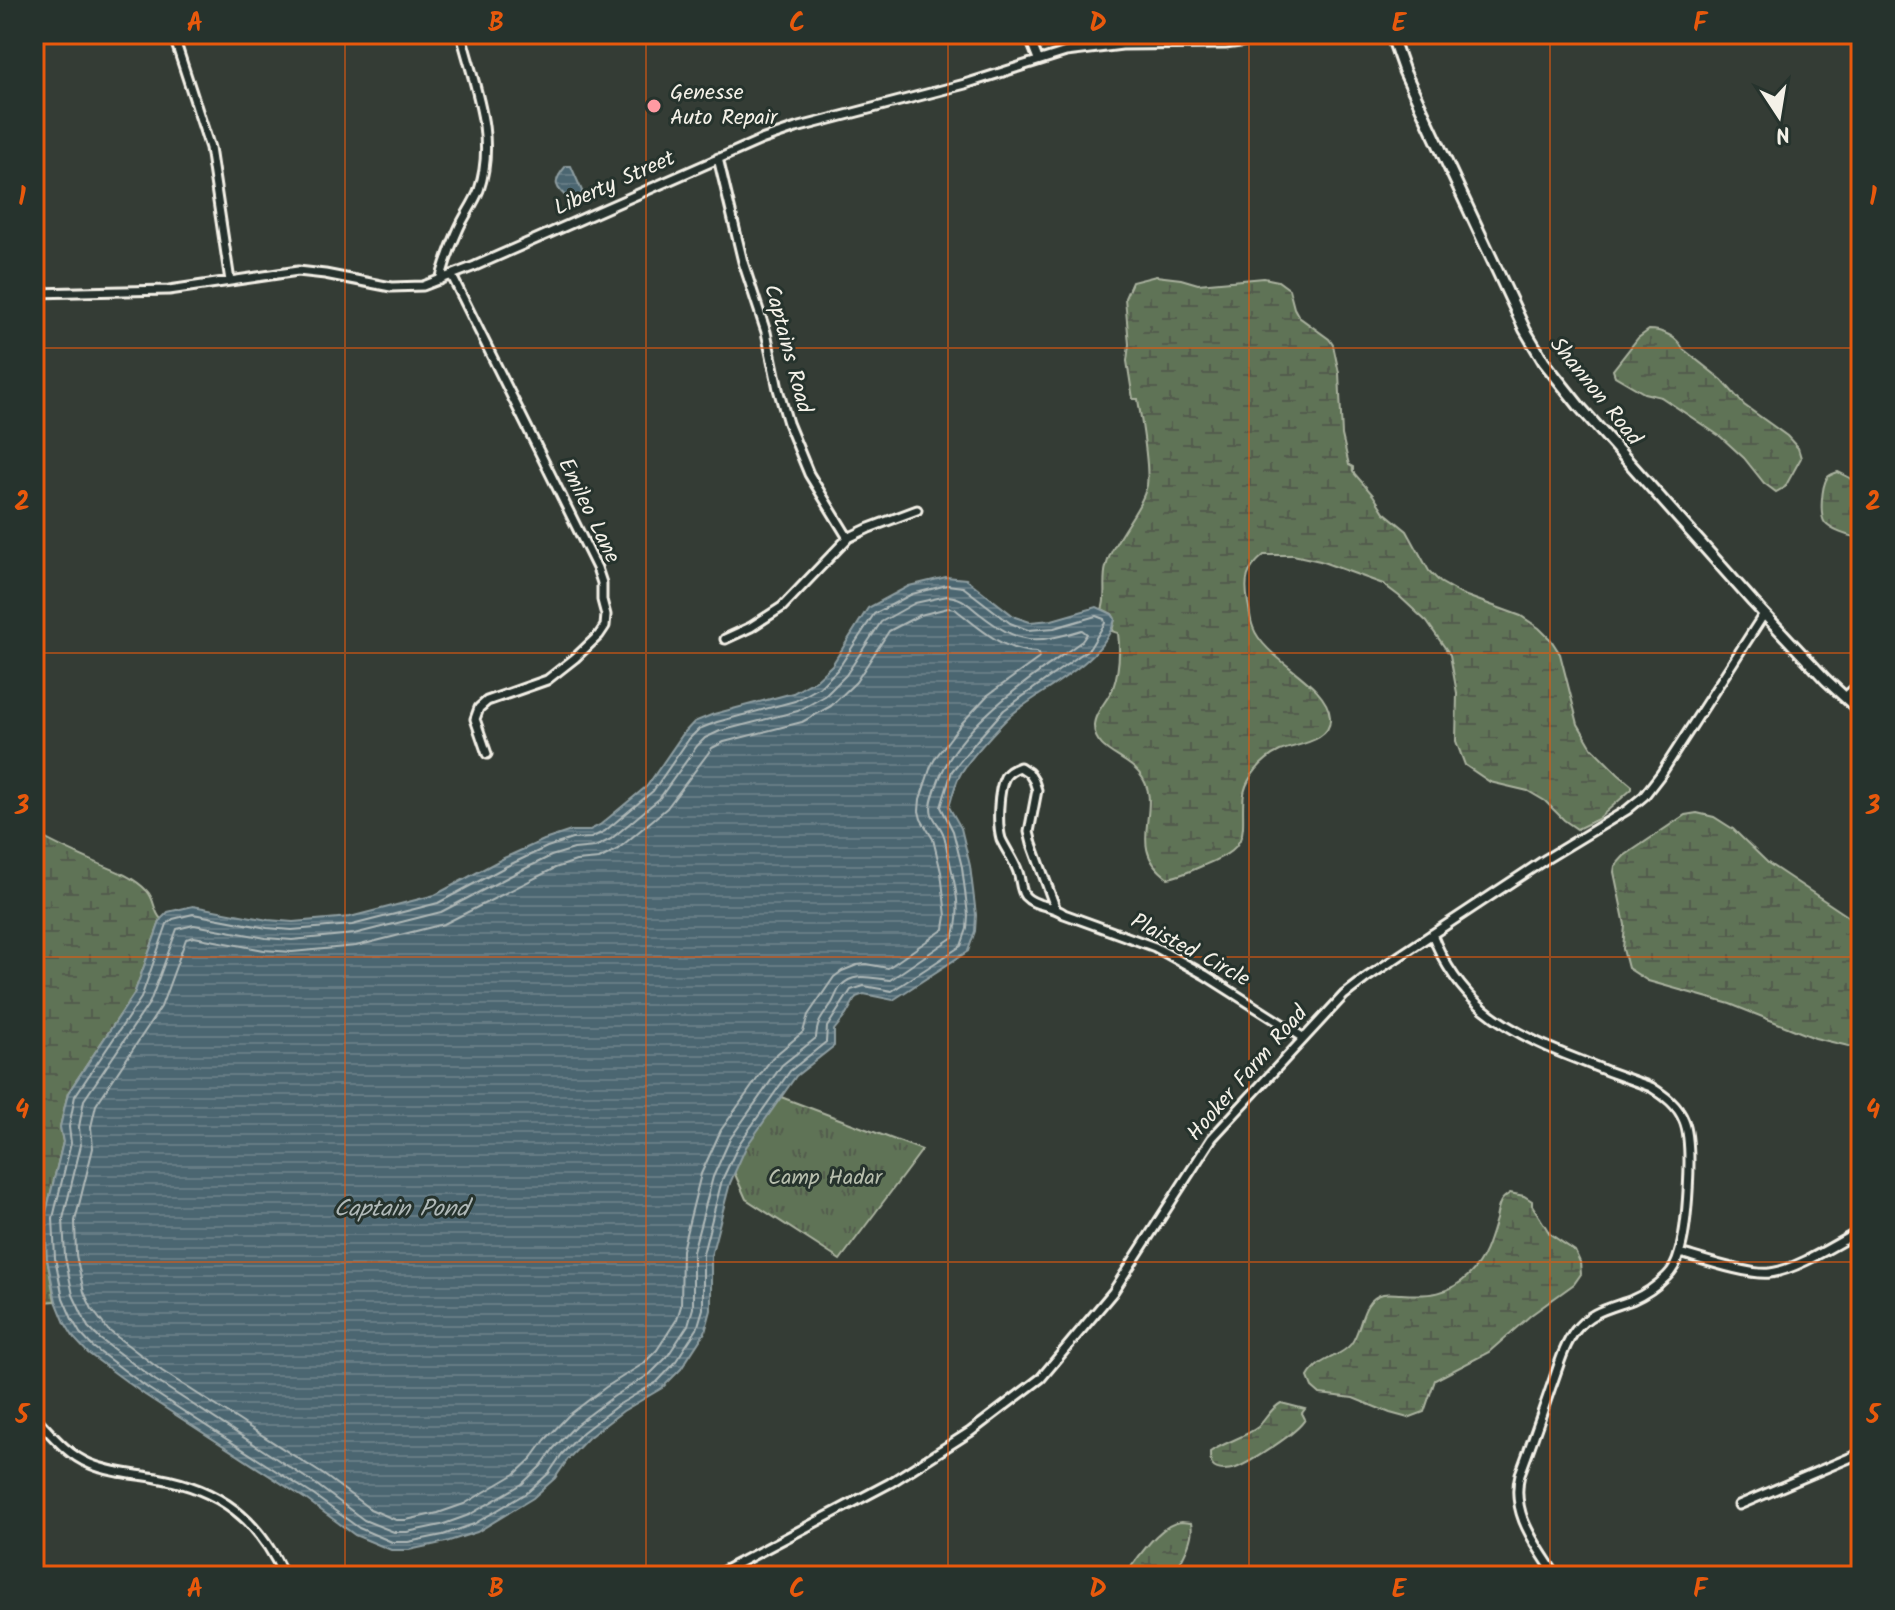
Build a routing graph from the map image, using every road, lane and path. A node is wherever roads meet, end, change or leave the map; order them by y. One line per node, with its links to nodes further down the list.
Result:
1 (173, 34): 10 (street)
2 (461, 34): 9 (street)
3 (1028, 34): 6 (street)
4 (1302, 34): 6 (street, Liberty Street)
5 (1391, 34): 14 (street, Shannon Road)
6 (1038, 59): 7 (street, Liberty Street)
7 (718, 158): 8 (street, Liberty Street); 13 (street, Captains Road)
8 (452, 276): 9 (street, Liberty Street); 19 (street, Emileo Lane)
9 (440, 280): 10 (street, Liberty Street)
10 (230, 281): 11 (street, Liberty Street)
11 (34, 293)
12 (917, 510): 13 (street)
13 (848, 538): 15 (street)
14 (1764, 614): 17 (street, Shannon Road); 21 (street, Hooker Farm Road)
15 (725, 639)
16 (1861, 683): 17 (street)
17 (1845, 697): 18 (street, Shannon Road)
18 (1861, 712)
19 (487, 754)
20 (1055, 907): 20 (street, Plaisted Circle); 22 (street, Plaisted Circle)
21 (1432, 934): 22 (street, Hooker Farm Road); 25 (street)
22 (1304, 1038): 30 (street, Hooker Farm Road)
23 (1861, 1219): 24 (street)
24 (1860, 1232): 25 (street)
25 (1680, 1253): 31 (street)
26 (34, 1416): 29 (street)
27 (1861, 1453): 28 (street)
28 (1739, 1505)
29 (284, 1576)
30 (714, 1576)
31 (1556, 1576)
32 (1565, 1576): 33 (street)
33 (1573, 1576)

